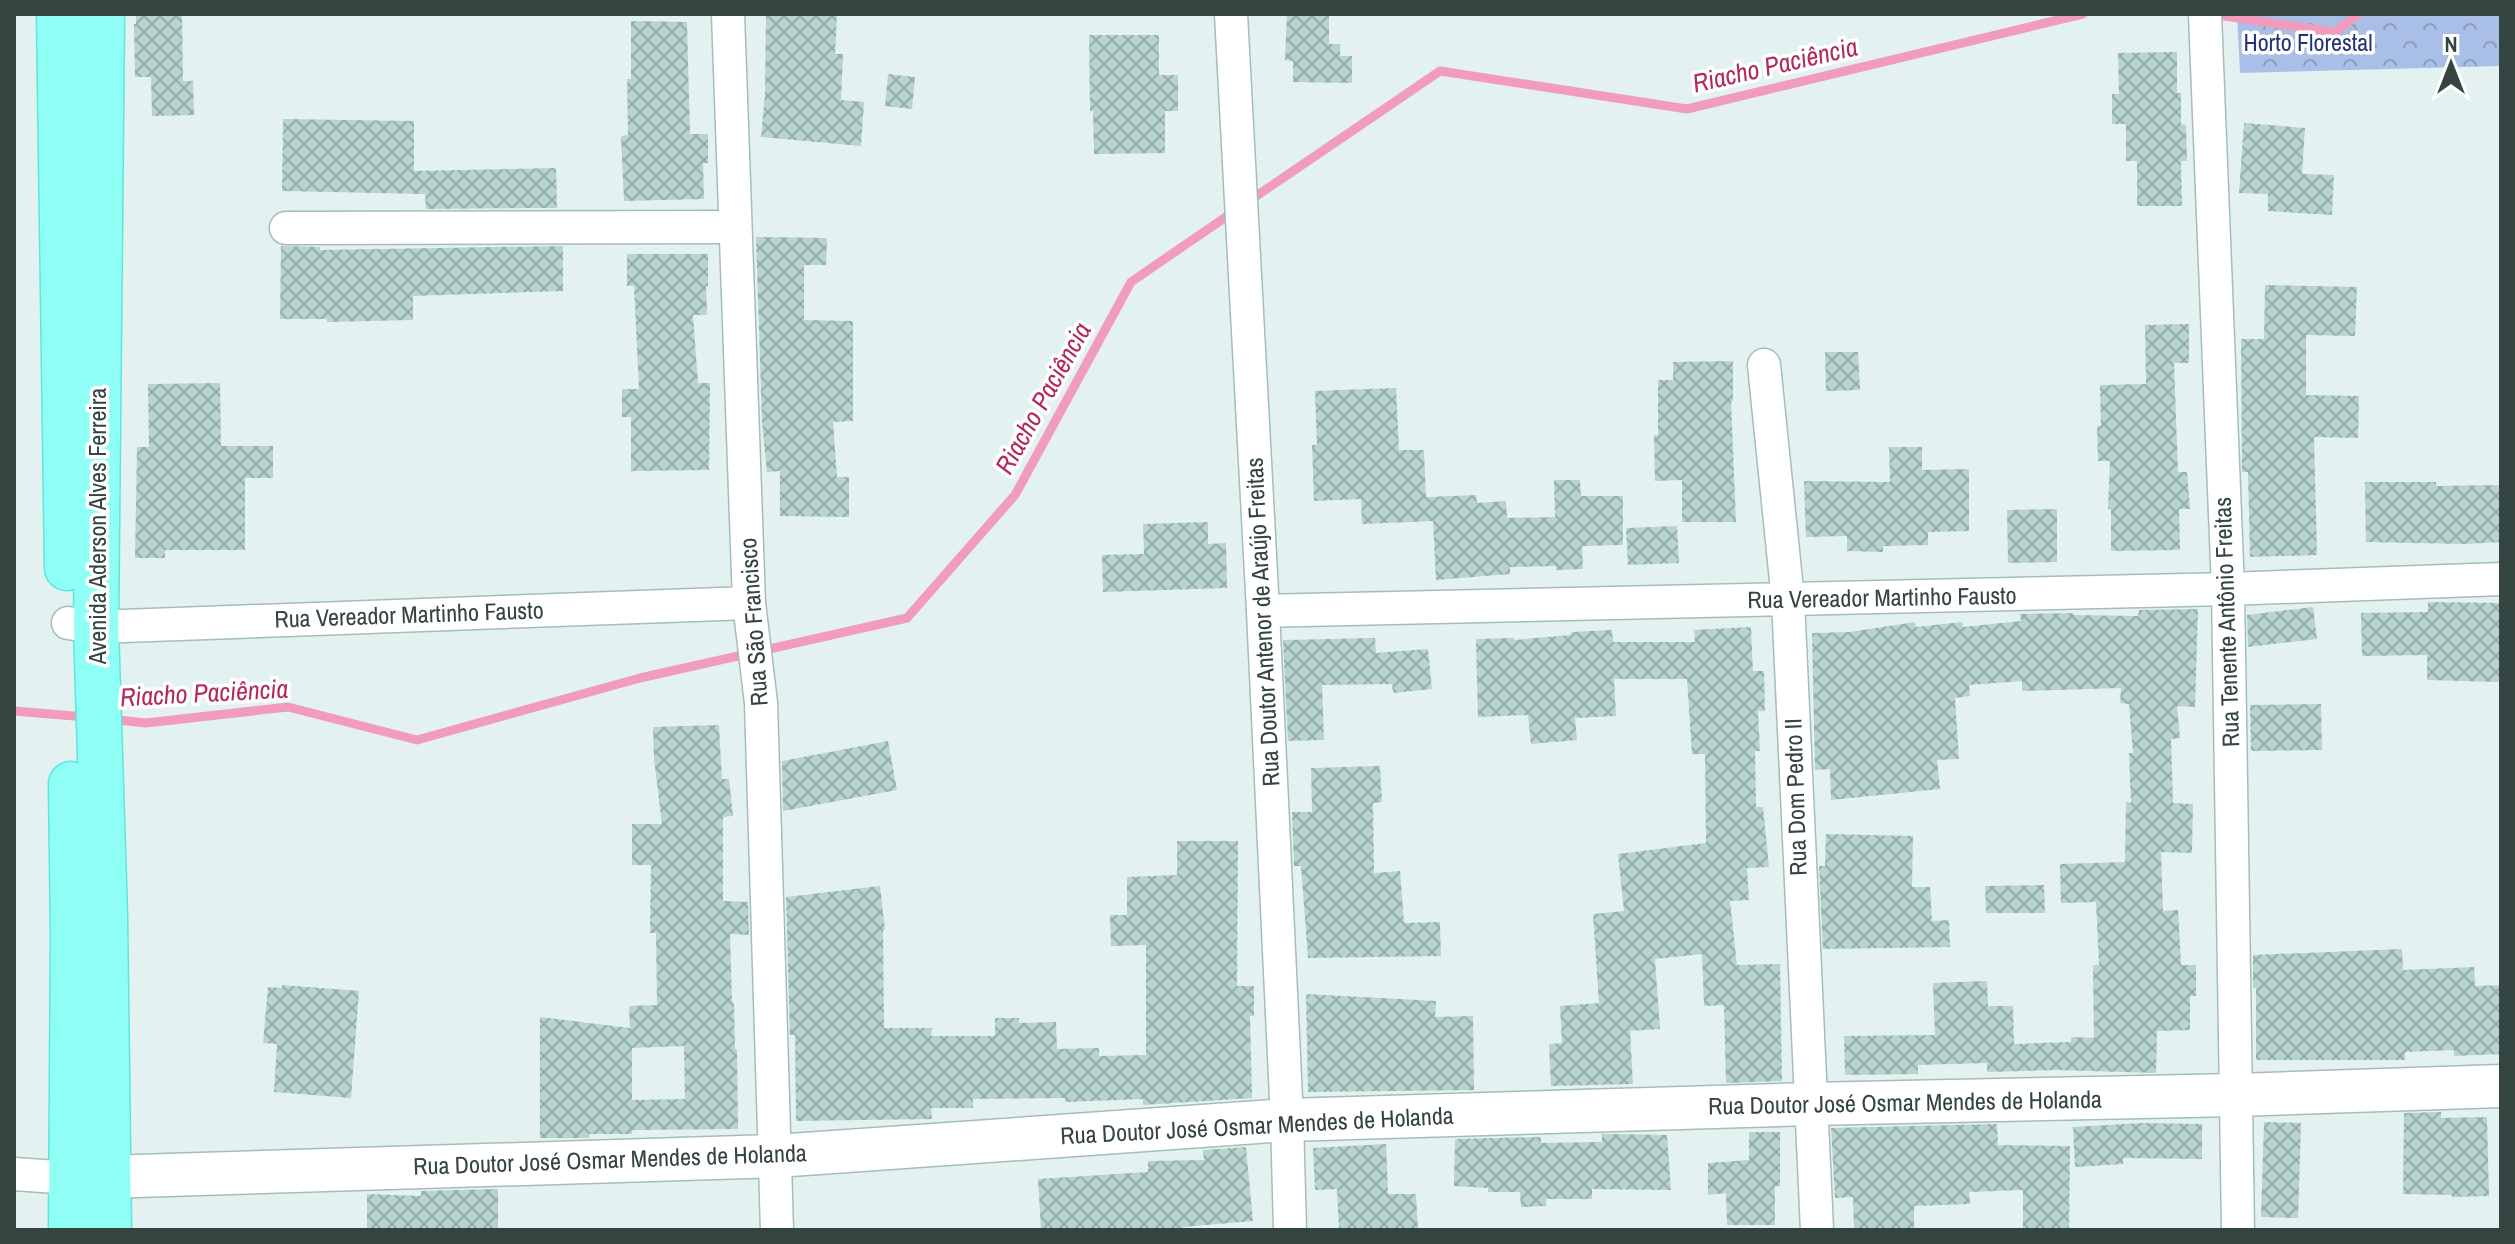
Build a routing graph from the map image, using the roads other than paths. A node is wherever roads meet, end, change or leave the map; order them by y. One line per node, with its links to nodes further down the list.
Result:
1 (59, 14): 14 (main road, Avenida Aderson Alves Ferreira)
2 (102, 14): 14 (main road, Avenida Aderson Alves Ferreira)
3 (728, 14): 6 (street, Rua São Francisco)
4 (1231, 14): 13 (street, Rua Doutor Antenor de Araújo Freitas)
5 (2205, 14): 10 (street, Rua Tenente Antônio Freitas)
6 (735, 227): 7 (street); 12 (street, Rua São Francisco)
7 (286, 228)
8 (1764, 365): 11 (street, Rua Dom Pedro II)
9 (2501, 579): 10 (street, Rua Vereador Martinho Fausto)
10 (2228, 589): 11 (street, Rua Vereador Martinho Fausto); 16 (street, Rua Tenente Antônio Freitas)
11 (1788, 600): 13 (street, Rua Vereador Martinho Fausto); 17 (street, Rua Dom Pedro II)
12 (749, 603): 14 (street, Rua Vereador Martinho Fausto); 19 (street, Rua São Francisco)
13 (1263, 611): 18 (street, Rua Doutor Antenor de Araújo Freitas)
14 (82, 625): 21 (main road, Avenida Aderson Alves Ferreira)
15 (2501, 1086): 16 (street, Rua Doutor José Osmar Mendes de Holanda)
16 (2237, 1095): 17 (street, Rua Doutor José Osmar Mendes de Holanda); 27 (street, Rua Tenente Antônio Freitas)
17 (1809, 1104): 18 (street, Rua Doutor José Osmar Mendes de Holanda); 26 (street, Rua Dom Pedro II)
18 (1287, 1120): 19 (street, Rua Doutor José Osmar Mendes de Holanda); 25 (street, Rua Doutor Antenor de Araújo Freitas)
19 (776, 1156): 21 (street, Rua Doutor José Osmar Mendes de Holanda); 24 (street, Rua São Francisco)
20 (14, 1174): 21 (street, Rua Doutor José Osmar Mendes de Holanda)
21 (90, 1176): 22 (main road, Avenida Aderson Alves Ferreira); 23 (main road, Avenida Aderson Alves Ferreira)
22 (71, 1230)
23 (109, 1230)
24 (777, 1230)
25 (1290, 1230)
26 (1817, 1230)
27 (2238, 1230)

